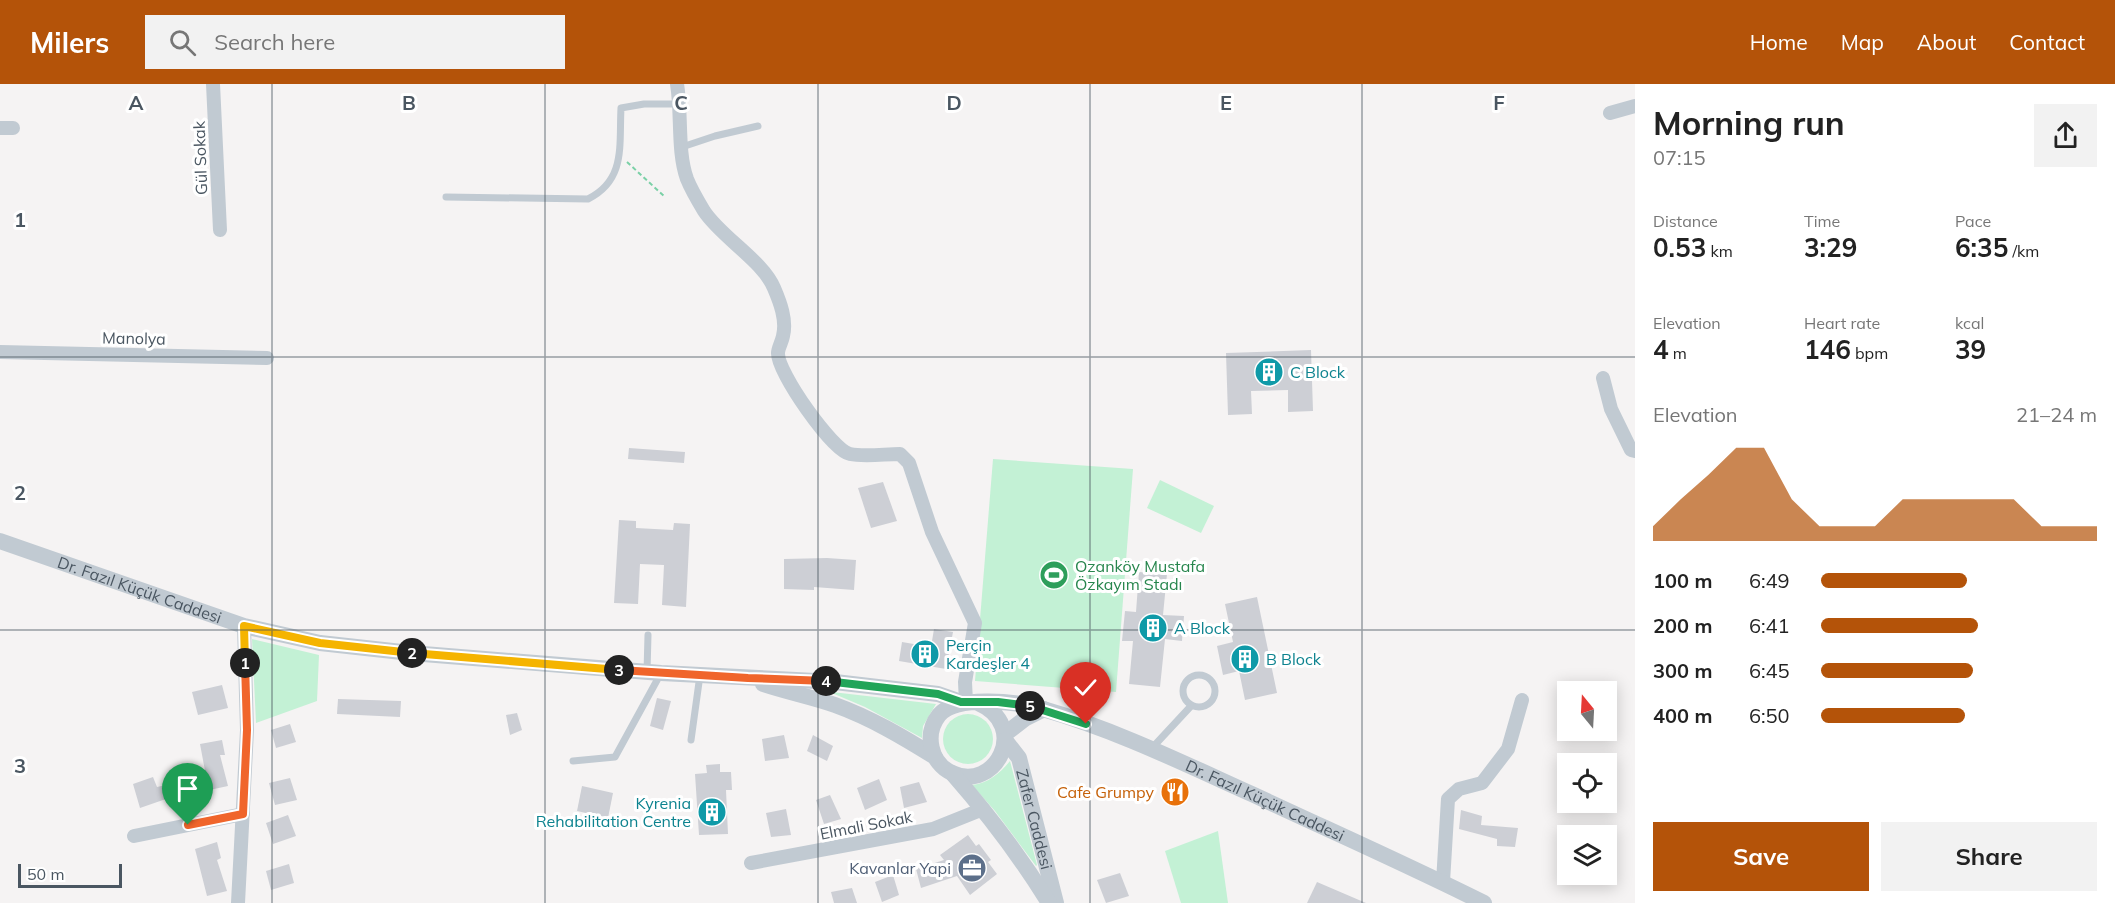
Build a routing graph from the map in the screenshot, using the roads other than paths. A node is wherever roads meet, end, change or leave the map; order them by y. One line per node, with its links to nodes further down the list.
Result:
1 (213, 84): 9 (street, Gül Sokak)
2 (676, 84): 3 (street)
3 (681, 104): 7 (street); 8 (lane)
4 (1635, 106): 5 (street)
5 (1610, 113)
6 (758, 126): 7 (lane)
7 (682, 147): 21 (street)
8 (446, 197)
9 (220, 230)
10 (0, 352): 11 (street, Manolya)
11 (267, 358)
12 (1603, 378): 13 (street)
13 (1635, 451)
14 (0, 541): 15 (street, Dr. Fazıl Küçük Caddesi)
15 (244, 626): 17 (street, Dr. Fazıl Küçük Caddesi); 31 (street)
16 (648, 635): 17 (lane)
17 (654, 672): 18 (street, Dr. Fazıl Küçük Caddesi); 28 (lane)
18 (700, 675): 19 (street, Dr. Fazıl Küçük Caddesi); 25 (lane)
19 (748, 678): 21 (street, Dr. Fazıl Küçük Caddesi); 27 (street, Dr. Fazıl Küçük Caddesi)
20 (1522, 700): 34 (street)
21 (968, 702): 23 (street, Dr. Fazıl Küçük Caddesi); 24 (street); 27 (street)
22 (1191, 706): 22 (lane); 26 (lane)
23 (1044, 709): 24 (street); 26 (street, Dr. Fazıl Küçük Caddesi)
24 (1005, 737): 29 (street); 38 (street, Zafer Caddesi)
25 (691, 740)
26 (1151, 749): 34 (street, Dr. Fazıl Küçük Caddesi)
27 (935, 758): 29 (street)
28 (573, 761)
29 (952, 773): 30 (street, Zafer Caddesi)
30 (983, 809): 33 (street, Elmali Sokak); 37 (street, Zafer Caddesi)
31 (243, 814): 32 (street); 36 (street)
32 (134, 836)
33 (751, 863)
34 (1443, 882): 35 (street, Dr. Fazıl Küçük Caddesi)
35 (1479, 902)
36 (238, 903)
37 (1049, 903)
38 (1056, 903)

